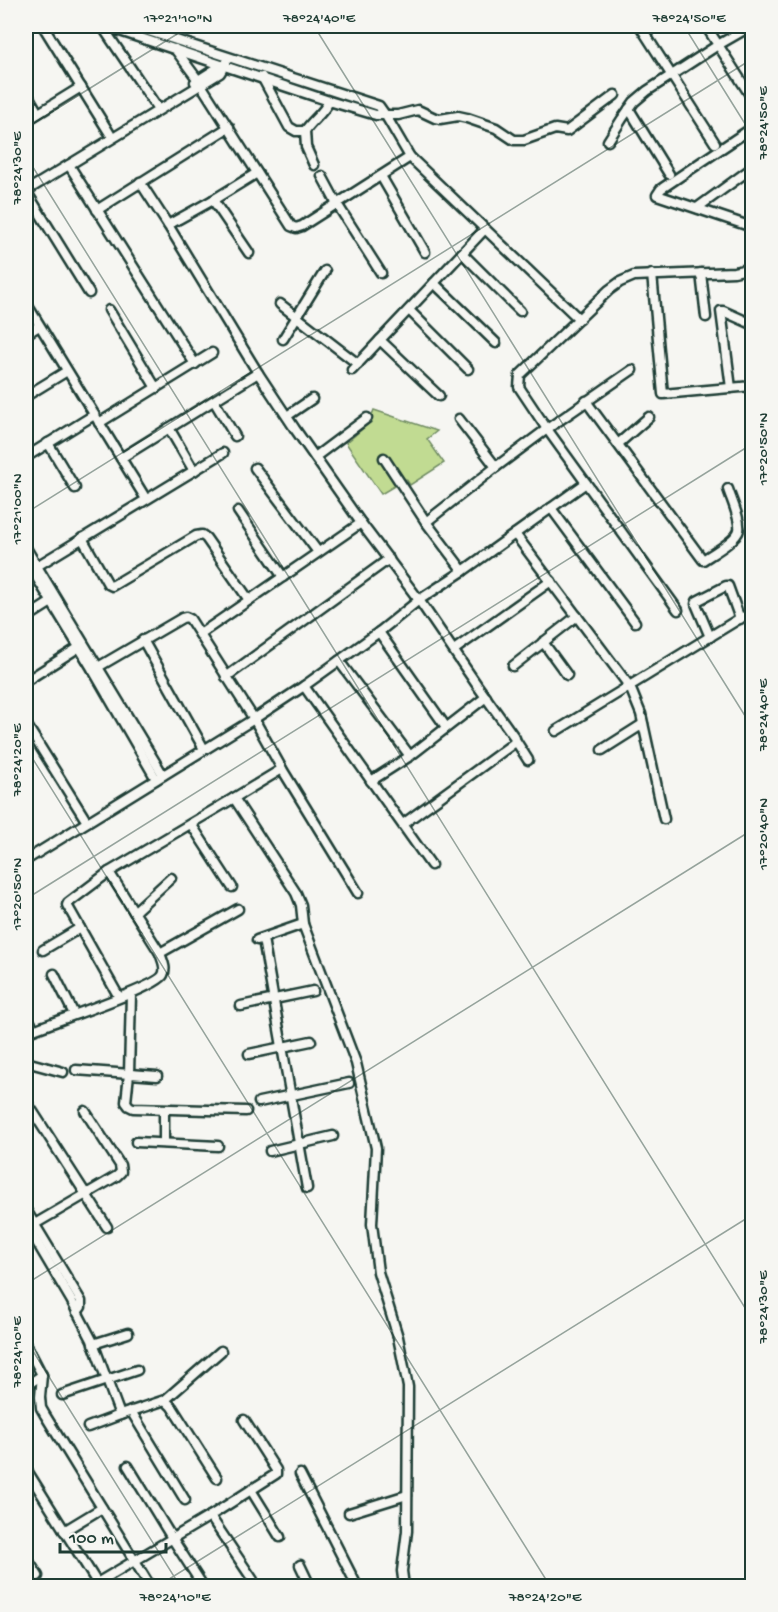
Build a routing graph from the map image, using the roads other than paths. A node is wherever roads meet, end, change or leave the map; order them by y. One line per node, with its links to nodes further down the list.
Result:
1 (43, 26): 13 (street)
2 (103, 26): 8 (street); 18 (street)
3 (133, 26): 9 (street)
4 (640, 26): 10 (street)
5 (706, 26): 7 (street)
6 (752, 26): 7 (street)
7 (718, 45): 10 (street); 16 (street)
8 (175, 49): 9 (street); 12 (street)
9 (225, 64): 11 (street); 12 (street); 21 (street)
10 (671, 75): 19 (street); 28 (street)
11 (262, 77): 17 (street); 25 (street)
12 (199, 82): 18 (street); 23 (street); 30 (street)
13 (81, 87): 20 (street); 26 (street)
14 (26, 92): 20 (street)
15 (615, 95): 21 (street)
16 (753, 98)
17 (329, 101): 21 (street); 25 (street)
18 (156, 106): 26 (street)
19 (629, 110): 27 (street); 34 (street)
20 (38, 113): 22 (street)
21 (386, 116): 29 (street)
22 (26, 121)
23 (229, 127): 33 (street); 37 (street)
24 (753, 128): 42 (street)
25 (305, 131): 31 (street)
26 (110, 134): 38 (street)
27 (608, 141)
28 (715, 143)
29 (410, 157): 36 (street); 46 (street)
30 (69, 165): 39 (street); 43 (street)
31 (314, 165)
32 (753, 168): 42 (street)
33 (257, 173): 40 (street); 41 (street)
34 (669, 174)
35 (322, 176): 41 (street)
36 (381, 176): 41 (street); 47 (street)
37 (140, 182): 43 (street); 44 (street)
38 (26, 185)
39 (26, 191): 56 (street)
40 (213, 200): 44 (street); 48 (street)
41 (336, 204): 52 (street)
42 (697, 208): 45 (street)
43 (97, 210): 72 (street)
44 (168, 225): 76 (street)
45 (753, 227)
46 (486, 229): 49 (street); 64 (street)
47 (425, 252)
48 (249, 253)
49 (462, 253): 55 (street); 61 (street)
50 (753, 268): 53 (street)
51 (325, 271): 62 (street)
52 (381, 273)
53 (701, 273): 54 (street); 63 (street)
54 (652, 274): 64 (street); 79 (street)
55 (434, 283): 60 (street); 70 (street)
56 (89, 293)
57 (26, 303): 66 (street)
58 (280, 304): 62 (street)
59 (109, 310): 78 (street)
60 (409, 310): 69 (street); 73 (street)
61 (520, 311)
62 (297, 317): 68 (street); 69 (street)
63 (706, 317)
64 (579, 319): 91 (street)
65 (753, 324): 79 (street)
66 (39, 326): 67 (street); 75 (street)
67 (26, 334)
68 (283, 339)
69 (380, 340): 81 (street)
70 (496, 343)
71 (212, 353): 72 (street)
72 (195, 364): 78 (street)
73 (468, 369)
74 (632, 370): 84 (street)
75 (67, 371): 80 (street); 88 (street)
76 (258, 373): 83 (street); 85 (street)
77 (753, 386): 79 (street)
78 (156, 387): 88 (street)
79 (731, 388)
80 (26, 396)
81 (439, 396)
82 (312, 399): 85 (street)
83 (214, 401): 90 (street); 92 (street)
84 (586, 401): 91 (street); 94 (street)
85 (286, 416): 97 (street)
86 (649, 417): 94 (street)
87 (367, 418): 97 (street)
88 (97, 419): 93 (street); 98 (street)
89 (459, 419): 100 (street)
90 (169, 428): 98 (street); 102 (street)
91 (547, 429): 100 (street); 103 (street)
92 (235, 436)
93 (48, 443): 96 (street); 104 (street)
94 (618, 444): 105 (street)
95 (223, 453): 102 (street)
96 (26, 457)
97 (315, 457): 110 (street)
98 (121, 458): 106 (street)
99 (384, 458): 109 (street)
100 (496, 467): 109 (street)
101 (255, 468): 114 (street)
102 (194, 471): 106 (street)
103 (586, 483): 107 (street); 124 (street)
104 (75, 488)
105 (728, 489)
106 (146, 499): 112 (street)
107 (551, 508): 111 (street); 129 (street)
108 (238, 511): 119 (street)
109 (426, 522): 118 (street)
110 (361, 523): 114 (street); 115 (street)
111 (515, 534): 118 (street); 120 (street)
112 (82, 538): 117 (street); 122 (street)
113 (26, 548): 117 (street)
114 (318, 552): 119 (street)
115 (389, 559): 123 (street); 141 (street)
116 (26, 560): 121 (street)
117 (37, 566): 121 (street)
118 (463, 571): 123 (street)
119 (283, 577): 122 (street)
120 (550, 581): 126 (street); 136 (street)
121 (54, 600): 127 (street); 135 (street)
122 (249, 600): 132 (street)
123 (419, 600): 130 (street); 136 (street)
124 (678, 610)
125 (753, 614): 128 (street)
126 (577, 616): 134 (street); 144 (street)
127 (26, 618)
128 (734, 620): 131 (street); 131 (street)
129 (635, 622)
130 (379, 632): 137 (street); 149 (street)
131 (714, 632): 144 (street)
132 (200, 634): 133 (street); 141 (street)
133 (143, 640): 139 (street); 152 (street)
134 (543, 642): 138 (street); 140 (street)
135 (82, 646): 139 (street); 142 (street)
136 (454, 650): 145 (street)
137 (339, 661): 143 (street); 154 (street)
138 (513, 666)
139 (95, 669): 157 (street)
140 (567, 675)
141 (226, 677): 146 (street)
142 (26, 681)
143 (304, 686): 146 (street); 158 (street)
144 (630, 687): 148 (street); 150 (street)
145 (486, 698): 149 (street); 151 (street)
146 (254, 719): 152 (street); 156 (street)
147 (26, 724): 161 (street)
148 (643, 724): 153 (street); 160 (street)
149 (446, 727): 154 (street)
150 (556, 731)
151 (516, 741): 155 (street); 163 (street)
152 (204, 749): 157 (street)
153 (602, 750)
154 (410, 756): 158 (street)
155 (528, 760)
156 (282, 769): 159 (street); 169 (street)
157 (159, 777): 161 (street)
158 (371, 782): 163 (street)
159 (234, 798): 162 (street); 172 (street)
160 (664, 819)
161 (87, 822): 164 (street)
162 (190, 824): 166 (street); 168 (street)
163 (403, 824): 165 (street)
164 (26, 858)
165 (431, 865)
166 (109, 872): 171 (street); 173 (street)
167 (171, 878): 171 (street)
168 (232, 887)
169 (358, 893)
170 (238, 909): 175 (street)
171 (134, 912): 175 (street)
172 (303, 924): 180 (street); 230 (street)
173 (80, 928): 174 (street); 179 (street)
174 (43, 950)
175 (160, 953): 178 (street)
176 (54, 974): 182 (street)
177 (313, 991): 180 (street)
178 (131, 994): 179 (street); 191 (street)
179 (119, 997): 182 (street)
180 (273, 999): 181 (street); 186 (street)
181 (241, 1006)
182 (74, 1014): 184 (street)
183 (26, 1015): 184 (street)
184 (30, 1031)
185 (311, 1041): 186 (street)
186 (282, 1047): 187 (street); 194 (street)
187 (249, 1054)
188 (26, 1062): 190 (street)
189 (76, 1070): 191 (street)
190 (63, 1072)
191 (129, 1074): 192 (street); 197 (street)
192 (157, 1076)
193 (349, 1083): 194 (street)
194 (291, 1095): 196 (street); 203 (street)
195 (26, 1101): 207 (street)
196 (259, 1102)
197 (164, 1110): 199 (street); 202 (street)
198 (85, 1111): 207 (street)
199 (246, 1111)
200 (333, 1136): 203 (street)
201 (136, 1142): 202 (street)
202 (164, 1143): 204 (street)
203 (299, 1144): 205 (street); 206 (street)
204 (218, 1146)
205 (270, 1151)
206 (307, 1188)
207 (87, 1196): 209 (street); 210 (street)
208 (26, 1210): 209 (street)
209 (30, 1226): 213 (street)
210 (107, 1227)
211 (128, 1333): 213 (street)
212 (26, 1344): 216 (street)
213 (93, 1344): 217 (street)
214 (221, 1351): 220 (street)
215 (138, 1370): 217 (street)
216 (42, 1375): 218 (street); 232 (street)
217 (107, 1380): 219 (street); 222 (street)
218 (26, 1386)
219 (62, 1395)
220 (165, 1400): 221 (street); 228 (street)
221 (131, 1411): 222 (street); 231 (street)
222 (120, 1414): 224 (street)
223 (244, 1420): 229 (street)
224 (88, 1427)
225 (128, 1466): 237 (street)
226 (26, 1468): 235 (street)
227 (300, 1474): 247 (street)
228 (217, 1478)
229 (252, 1490): 234 (street); 236 (street)
230 (407, 1495): 233 (street); 248 (street)
231 (185, 1500)
232 (102, 1508): 235 (street); 239 (street)
233 (349, 1513)
234 (210, 1516): 237 (street); 242 (street)
235 (64, 1531): 243 (street)
236 (280, 1537)
237 (171, 1538): 239 (street); 245 (street)
238 (26, 1557): 241 (street)
239 (134, 1560): 243 (street); 244 (street)
240 (300, 1565): 246 (street)
241 (38, 1576)
242 (253, 1580)
243 (98, 1585)
244 (150, 1587)
245 (203, 1587)
246 (310, 1587)
247 (357, 1587)
248 (404, 1587)

